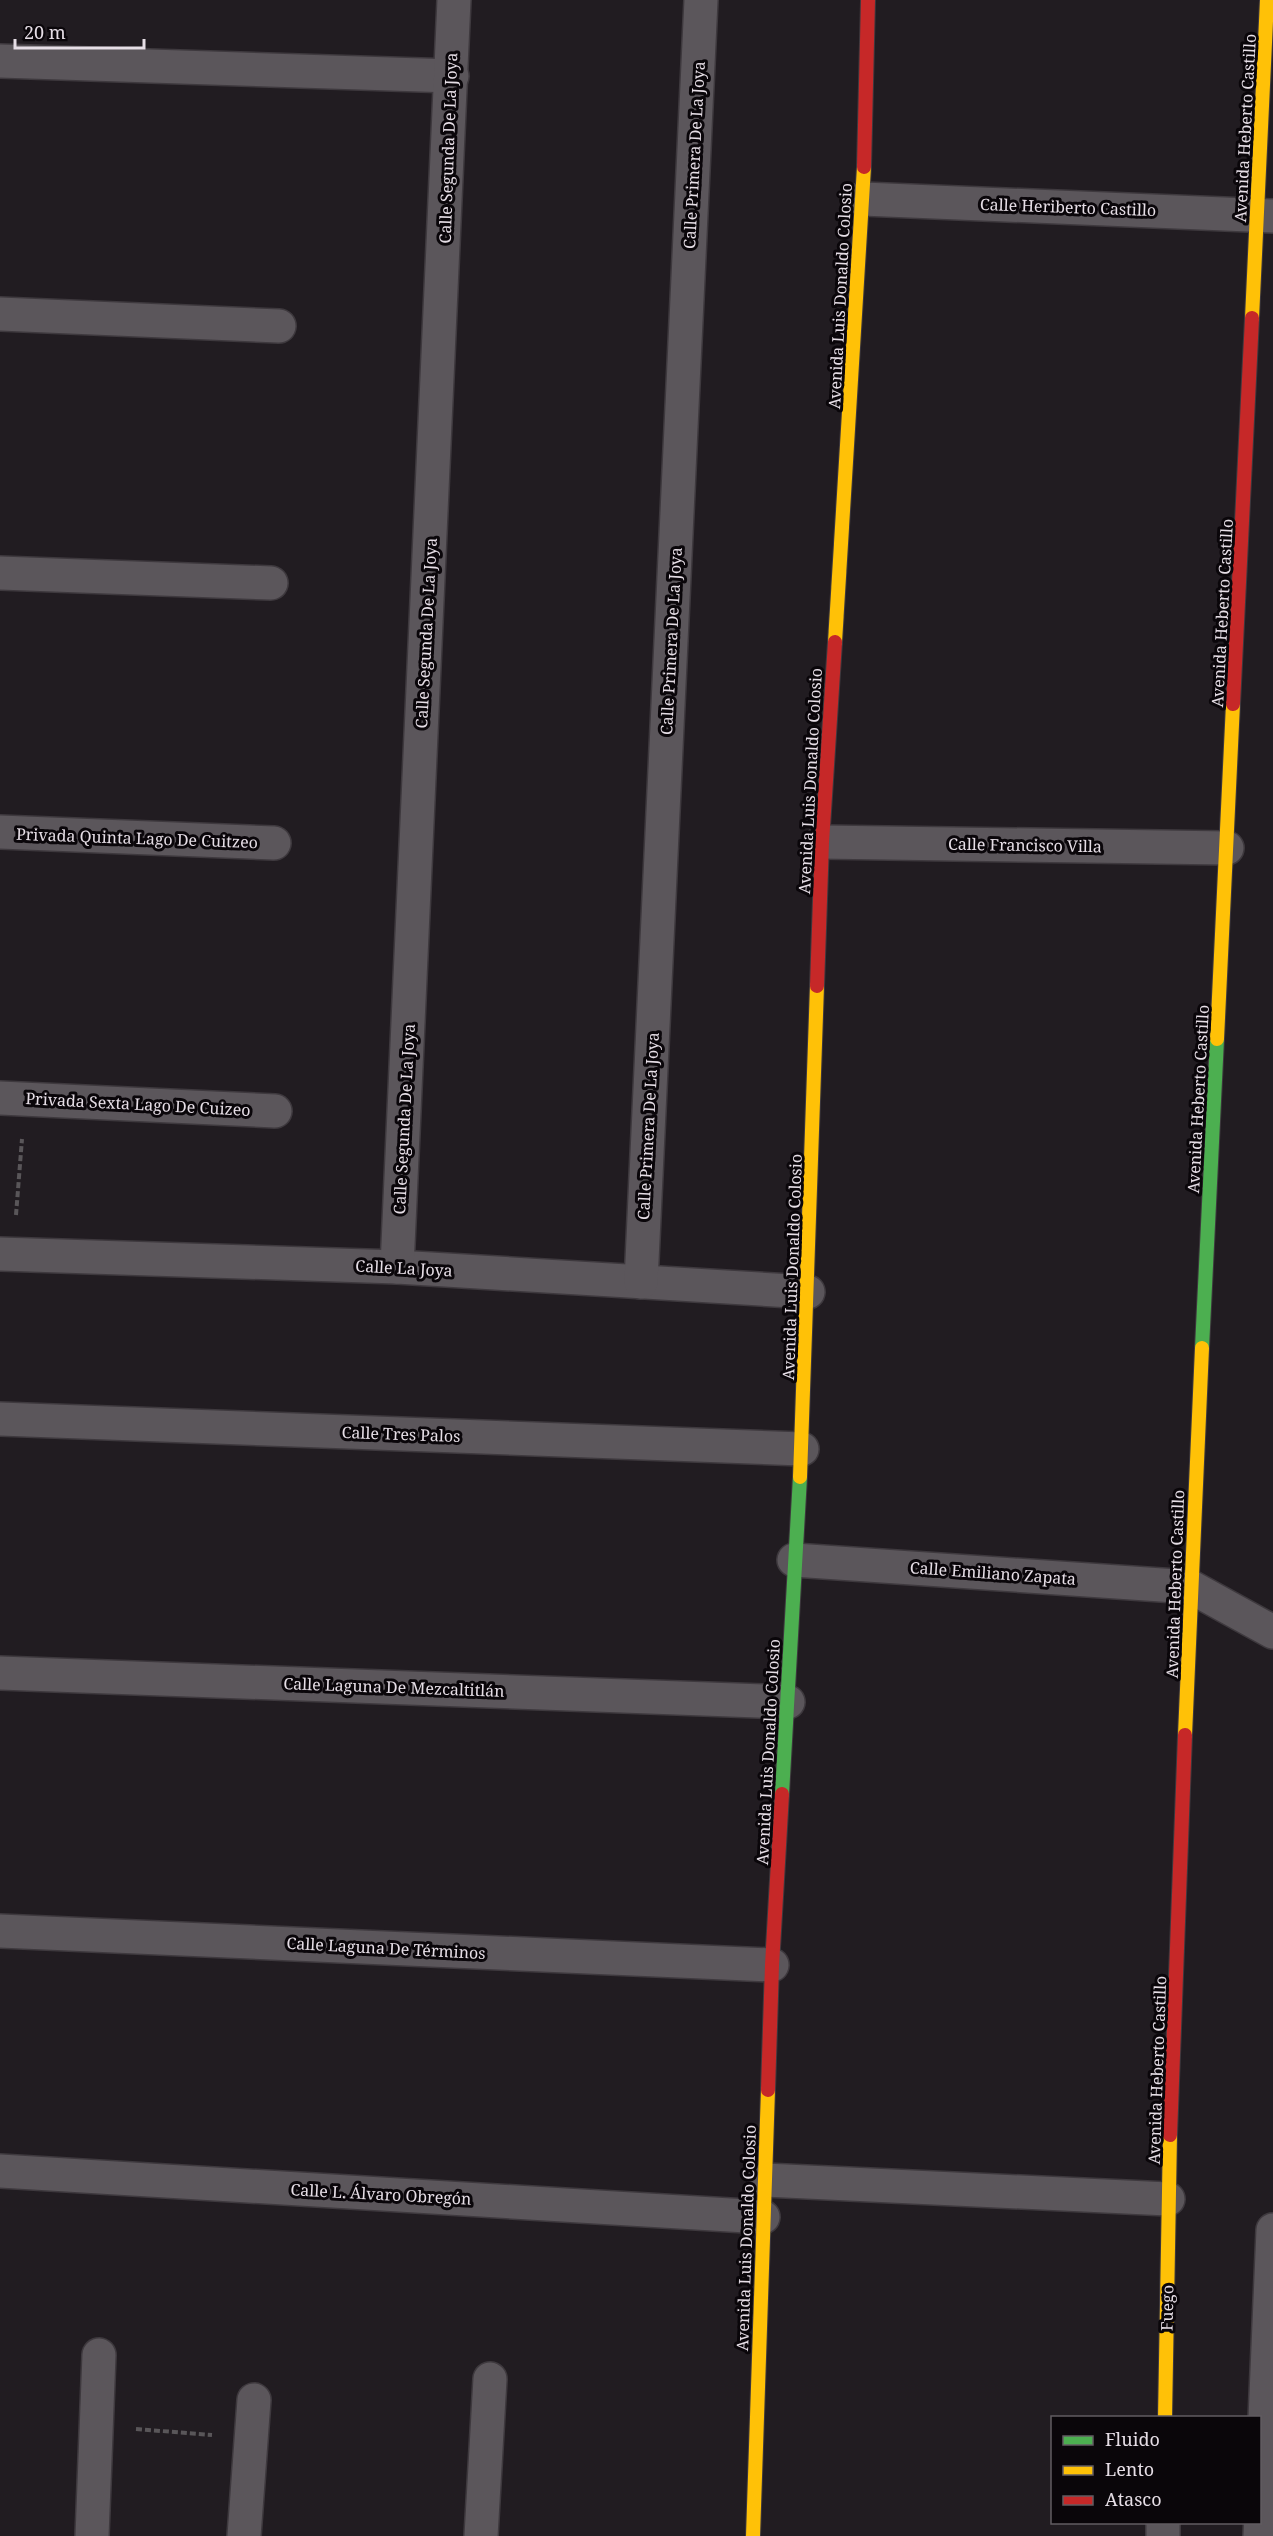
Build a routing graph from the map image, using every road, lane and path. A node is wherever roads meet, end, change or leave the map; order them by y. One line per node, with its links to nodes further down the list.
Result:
1 (454, 0): 6 (street, Calle Segunda De La Joya)
2 (701, 0): 21 (street, Calle Primera De La Joya)
3 (868, 0): 7 (street, Avenida Luis Donaldo Colosio)
4 (1268, 0): 8 (street, Avenida Heberto Castillo)
5 (0, 61): 6 (street)
6 (452, 76): 20 (street, Calle Segunda De La Joya)
7 (863, 199): 8 (street, Calle Heriberto Castillo); 14 (street, Avenida Luis Donaldo Colosio)
8 (1265, 216): 16 (street, Avenida Heberto Castillo)
9 (0, 314): 10 (street)
10 (279, 326)
11 (0, 573): 12 (street)
12 (271, 583)
13 (0, 832): 15 (street, Privada Quinta Lago De Cuitzeo)
14 (822, 842): 16 (street, Calle Francisco Villa); 22 (street, Avenida Luis Donaldo Colosio)
15 (274, 843)
16 (1227, 848): 26 (street, Avenida Heberto Castillo)
17 (12, 1098): 18 (street, Privada Sexta Lago De Cuizeo); 19 (path)
18 (275, 1111)
19 (6, 1254): 20 (street, Calle La Joya)
20 (397, 1267): 21 (street, Calle La Joya)
21 (641, 1282): 22 (street, Calle La Joya)
22 (808, 1292): 24 (street, Avenida Luis Donaldo Colosio)
23 (0, 1419): 24 (street, Calle Tres Palos)
24 (802, 1449): 25 (street, Avenida Luis Donaldo Colosio)
25 (794, 1560): 26 (street, Calle Emiliano Zapata); 29 (street, Avenida Luis Donaldo Colosio)
26 (1191, 1587): 27 (street); 34 (street, Avenida Heberto Castillo)
27 (1273, 1632)
28 (0, 1673): 29 (street, Calle Laguna De Mezcaltitlán)
29 (788, 1702): 31 (street, Avenida Luis Donaldo Colosio)
30 (0, 1930): 31 (street, Calle Laguna De Términos)
31 (772, 1965): 33 (street, Avenida Luis Donaldo Colosio)
32 (0, 2171): 35 (street, Calle L. Álvaro Obregón)
33 (765, 2180): 34 (street); 35 (street, Avenida Luis Donaldo Colosio)
34 (1168, 2199): 40 (street, Fuego)
35 (763, 2217): 47 (street, Avenida Luis Donaldo Colosio)
36 (1273, 2230): 43 (street)
37 (99, 2355): 41 (street)
38 (490, 2379): 46 (street)
39 (254, 2400): 42 (street)
40 (1165, 2416)
41 (96, 2425): 42 (path); 44 (street)
42 (251, 2439): 45 (street)
43 (1261, 2512)
44 (92, 2536)
45 (244, 2536)
46 (482, 2536)
47 (753, 2536)

